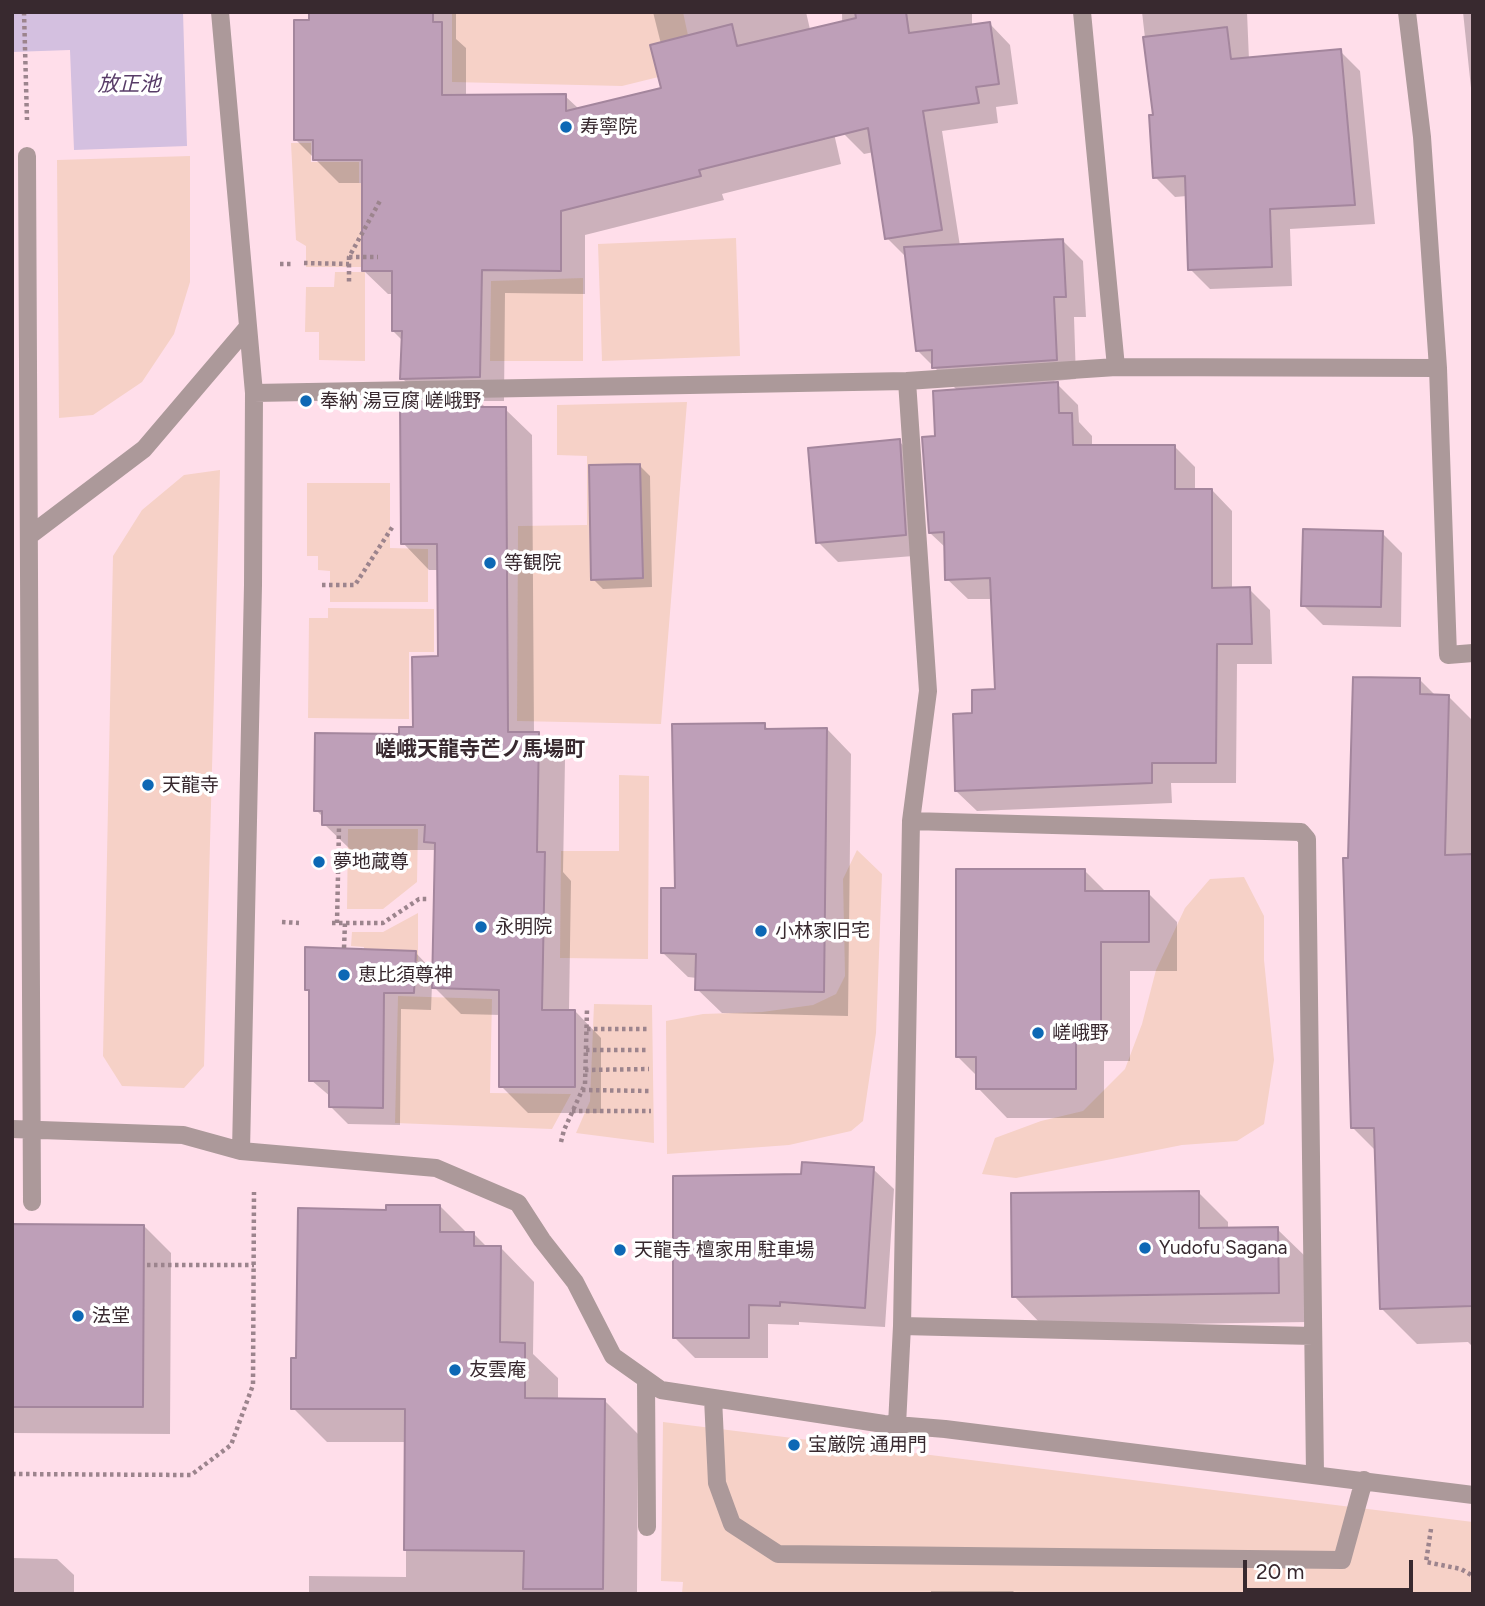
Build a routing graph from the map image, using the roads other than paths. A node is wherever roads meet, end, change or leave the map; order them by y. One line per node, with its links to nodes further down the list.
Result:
1 (220, 12): 5 (street)
2 (1082, 12): 6 (street)
3 (1407, 12): 7 (street)
4 (27, 156): 10 (street)
5 (247, 328): 9 (street); 11 (street)
6 (1116, 367): 7 (street); 8 (street)
7 (1438, 368): 12 (street)
8 (907, 382): 9 (street); 14 (street)
9 (254, 393): 17 (street)
10 (20, 460): 11 (street)
11 (29, 536): 13 (street)
12 (1473, 653)
13 (21, 734): 16 (street)
14 (911, 821): 19 (street); 20 (street)
15 (12, 1129): 16 (street)
16 (31, 1130): 17 (street); 18 (street)
17 (248, 1151): 21 (street)
18 (32, 1202)
19 (902, 1326): 20 (street); 23 (street)
20 (1314, 1336): 24 (street)
21 (646, 1380): 22 (street); 27 (street)
22 (713, 1398): 23 (street); 25 (street)
23 (897, 1425): 24 (street)
24 (1315, 1474): 25 (street)
25 (1364, 1480): 26 (street)
26 (1473, 1495)
27 (648, 1527)

